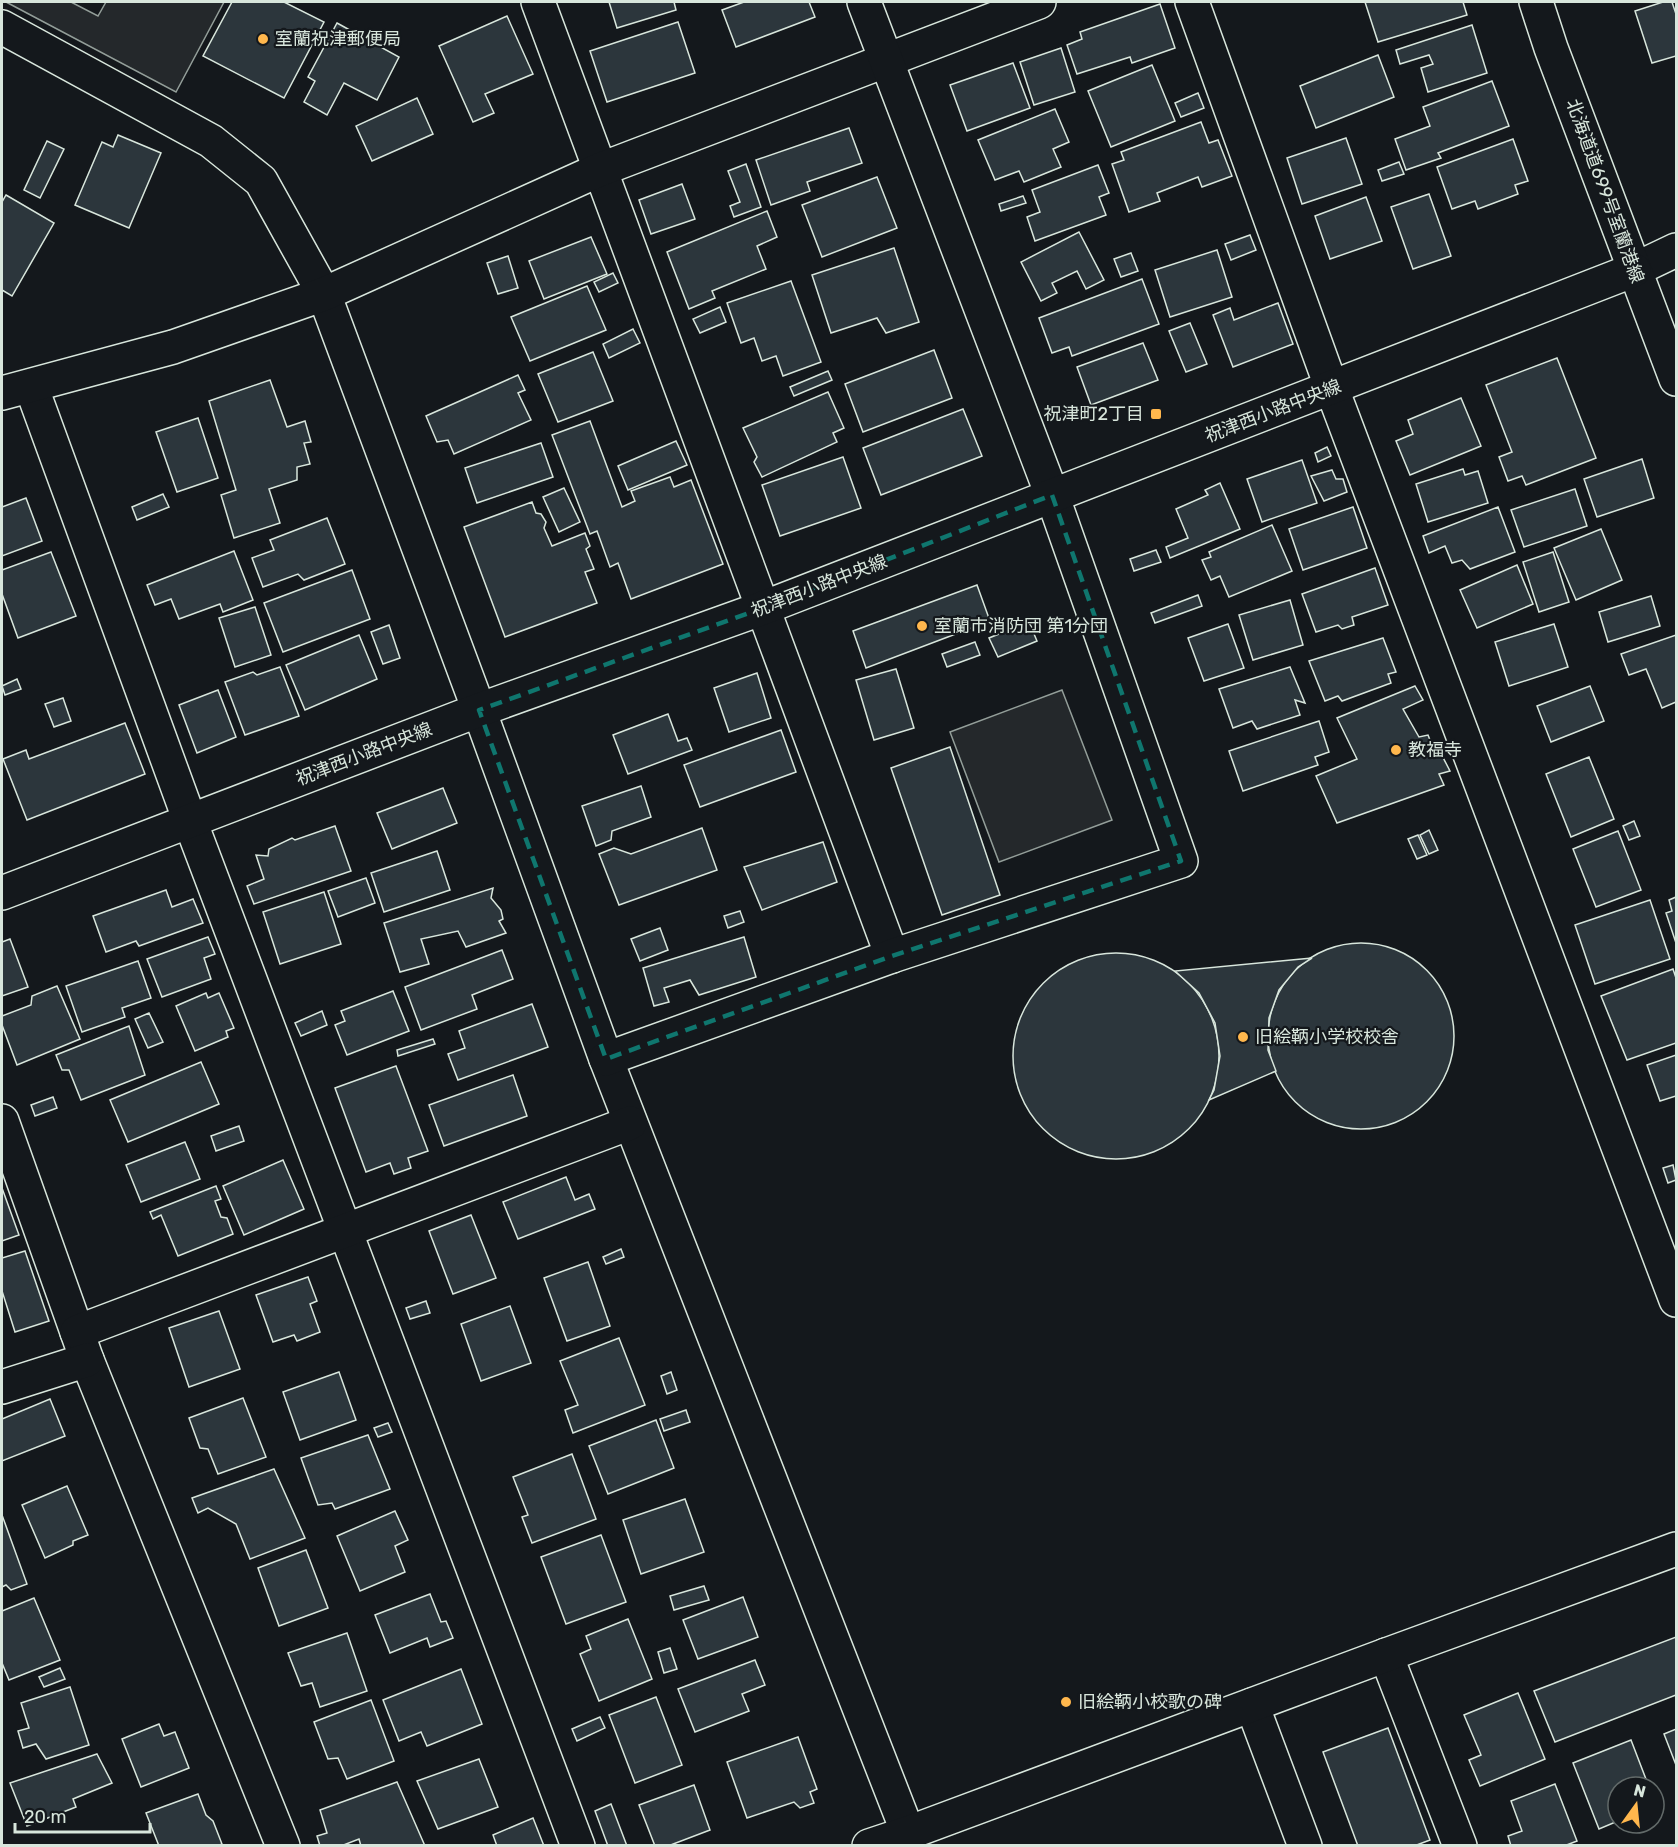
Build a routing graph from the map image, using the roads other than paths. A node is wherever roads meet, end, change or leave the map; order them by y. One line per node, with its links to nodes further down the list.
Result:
1 (538, 2): 8 (street)
2 (864, 2): 7 (street)
3 (1039, 2): 7 (street)
4 (1192, 2): 14 (street)
5 (1536, 2): 10 (street, 北海道道699号室蘭港線)
6 (2, 27): 11 (street)
7 (888, 61): 8 (street); 15 (street)
8 (599, 171): 11 (street); 16 (street)
9 (1677, 250): 10 (street, 祝津西小路中央線)
10 (1634, 270): 12 (street, 北海道道699号室蘭港線); 14 (street, 祝津西小路中央線)
11 (324, 294): 13 (street); 17 (street)
12 (1677, 379)
13 (16, 389): 18 (street)
14 (1332, 389): 15 (street, 祝津西小路中央線); 25 (street)
15 (1052, 495): 16 (street, 祝津西小路中央線); 20 (street)
16 (763, 608): 17 (street, 祝津西小路中央線); 20 (street)
17 (479, 710): 18 (street, 祝津西小路中央線); 21 (street)
18 (190, 821): 19 (street, 祝津西小路中央線); 24 (street)
19 (2, 892)
20 (892, 956): 21 (street)
21 (606, 1059): 23 (street)
22 (2, 1121): 26 (street)
23 (630, 1123): 24 (street); 31 (street)
24 (345, 1231): 26 (street); 33 (street)
25 (1677, 1300)
26 (82, 1346): 27 (street); 32 (street)
27 (2, 1387)
28 (1677, 1549): 29 (street)
29 (1386, 1654): 30 (street); 36 (street)
30 (1252, 1705): 31 (street); 35 (street)
31 (908, 1833): 34 (street)
32 (283, 1845)
33 (578, 1845)
34 (869, 1845)
35 (1305, 1845)
36 (1460, 1845)

